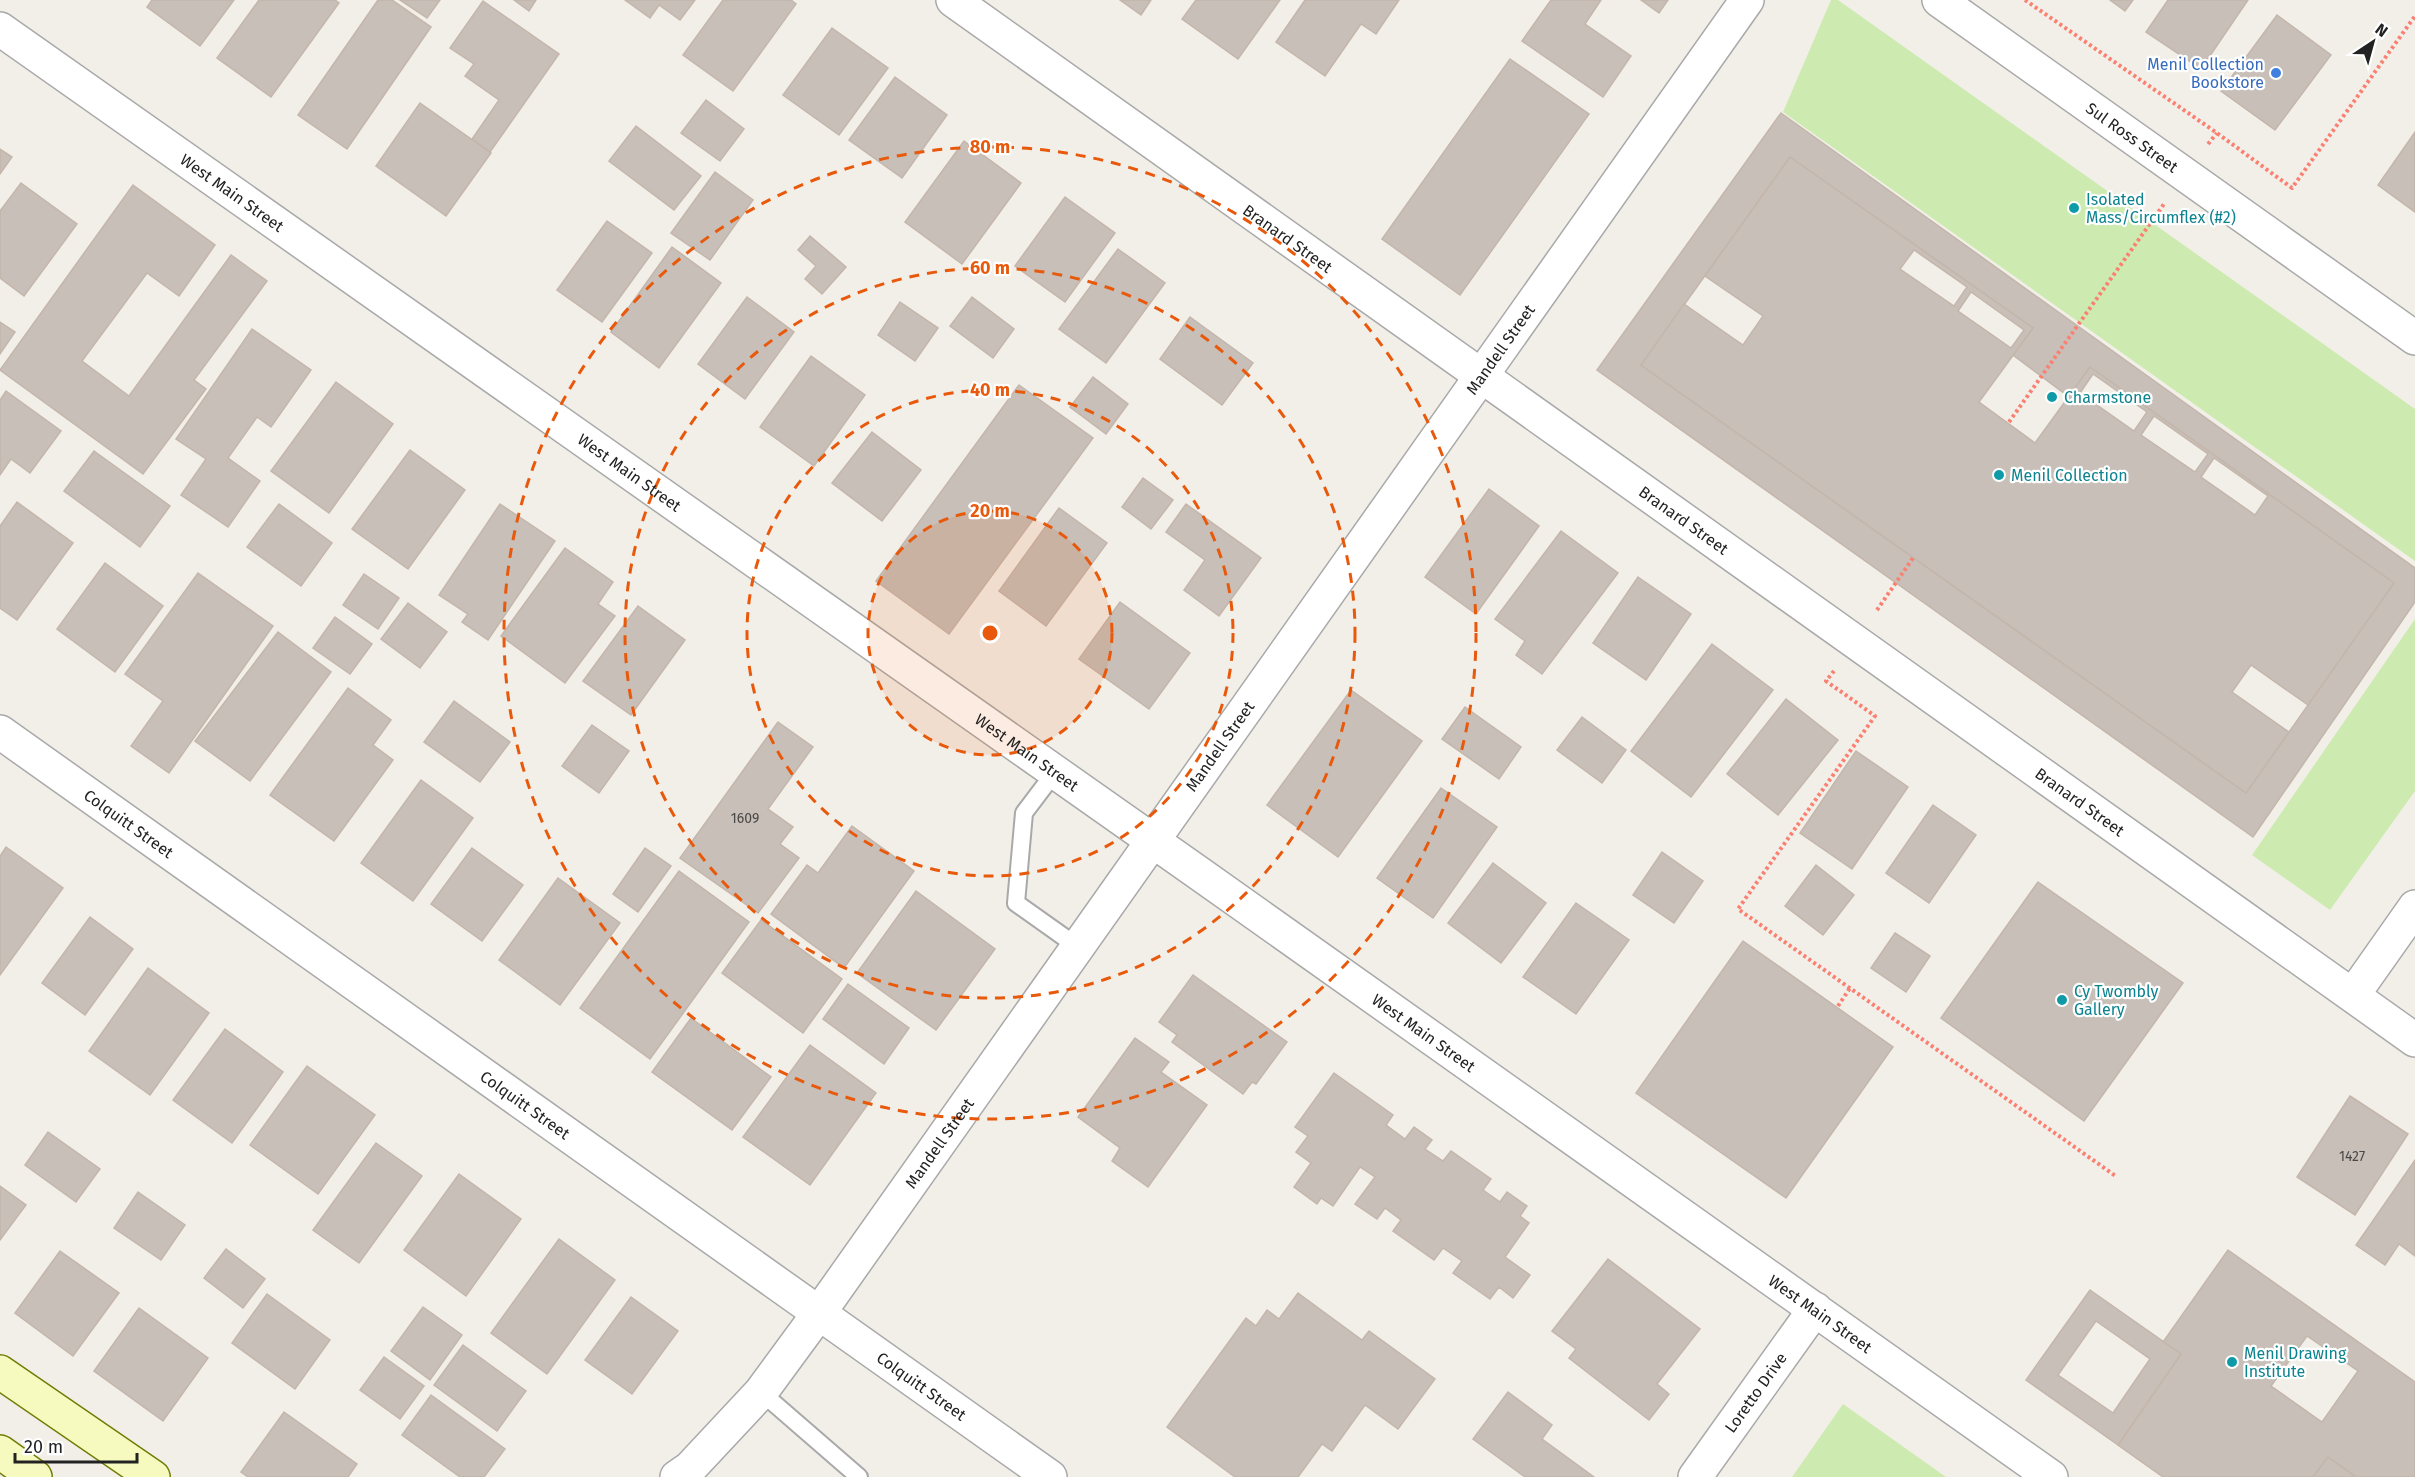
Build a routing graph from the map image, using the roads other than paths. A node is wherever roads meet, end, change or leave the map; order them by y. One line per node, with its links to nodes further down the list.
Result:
1 (953, 0): 6 (street, Branard Street)
2 (1747, 0): 6 (street, Mandell Street)
3 (1939, 0): 5 (street, Sul Ross Street)
4 (0, 29): 8 (street, West Main Street)
5 (2415, 338)
6 (1481, 377): 9 (street, Mandell Street); 12 (street, Branard Street)
7 (0, 732): 15 (street, Colquitt Street)
8 (1055, 772): 9 (street, West Main Street); 11 (lane)
9 (1153, 841): 11 (street, Mandell Street); 14 (street, West Main Street)
10 (2415, 907): 12 (street)
11 (1078, 947): 15 (street, Mandell Street)
12 (2353, 995): 13 (street, Branard Street)
13 (2415, 1040)
14 (1815, 1309): 24 (street, Loretto Drive); 25 (street, West Main Street)
15 (819, 1313): 17 (street, Mandell Street); 23 (street, Colquitt Street)
16 (0, 1372): 20 (main road)
17 (761, 1392): 21 (street, Mandell Street); 22 (lane)
18 (0, 1452): 19 (main road)
19 (35, 1477)
20 (153, 1477)
21 (677, 1477)
22 (859, 1477)
23 (1050, 1477)
24 (1695, 1477)
25 (2052, 1477)

